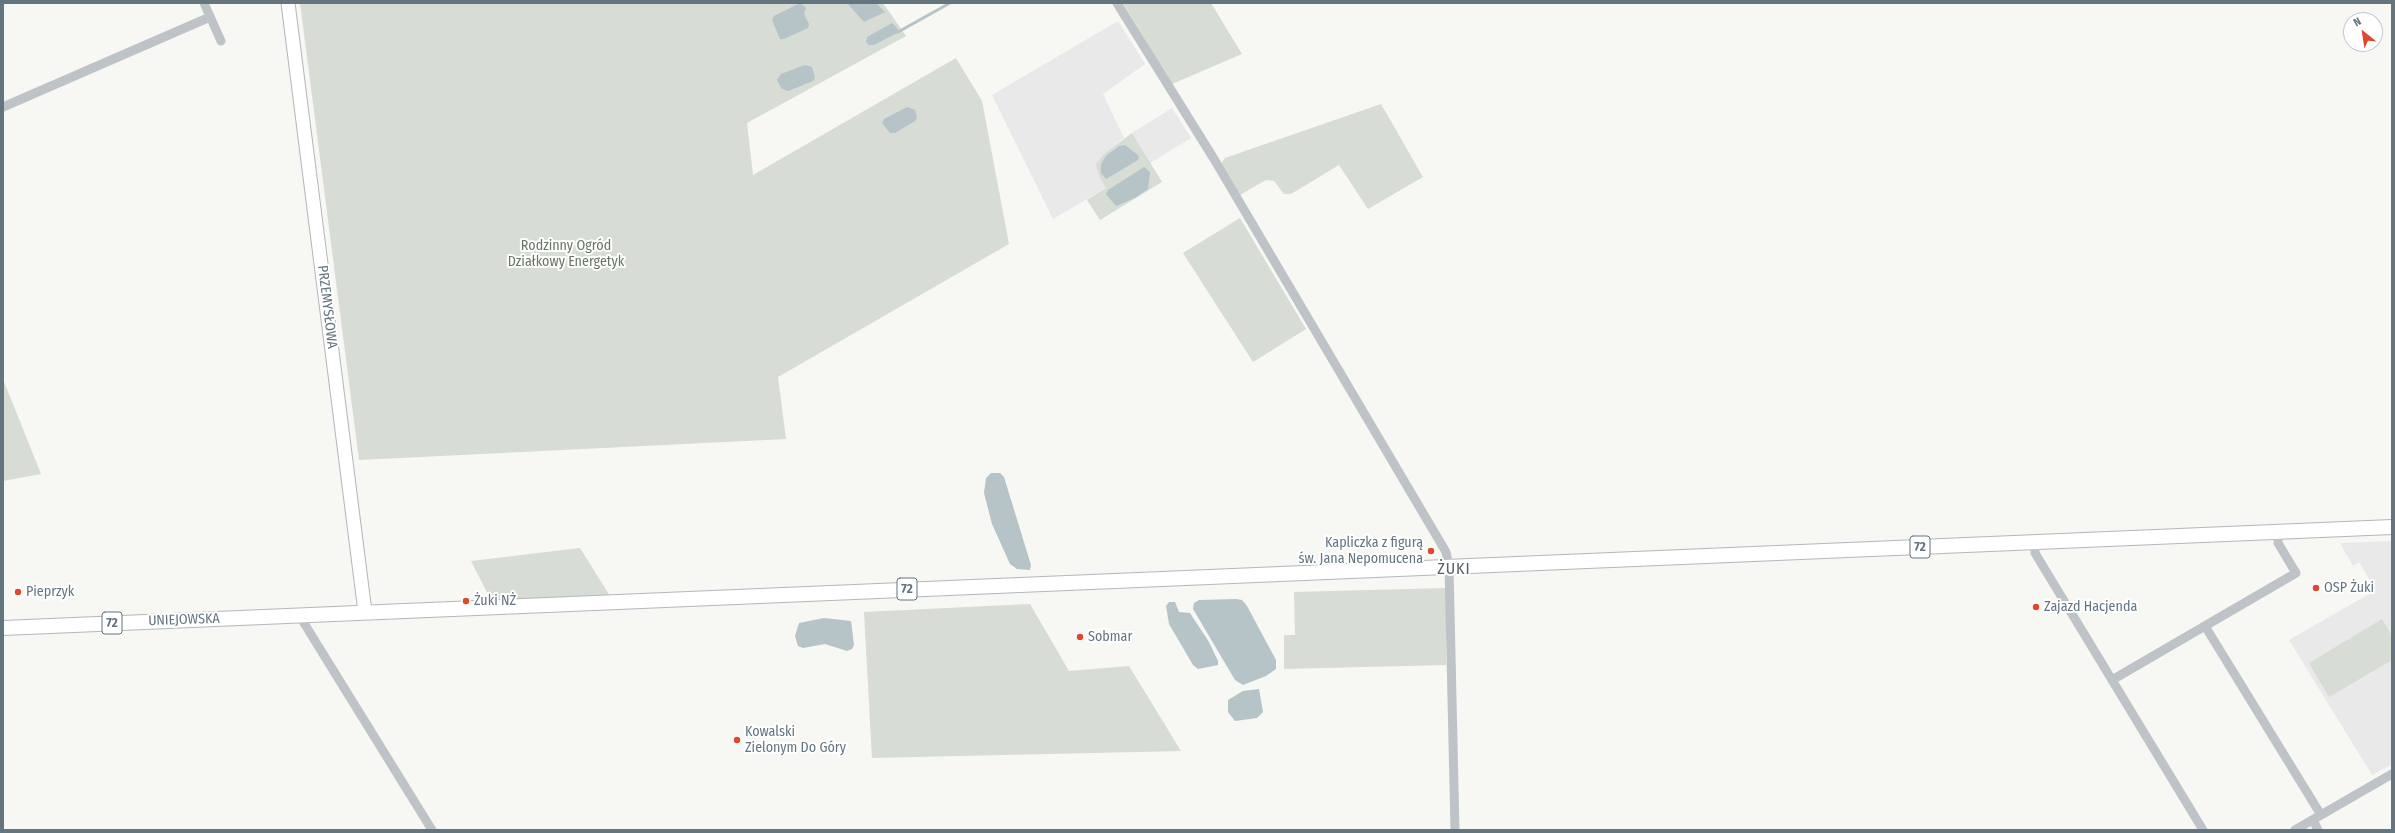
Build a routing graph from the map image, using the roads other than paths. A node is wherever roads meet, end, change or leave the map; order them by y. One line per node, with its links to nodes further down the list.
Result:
1 (204, 3): 4 (street)
2 (288, 3): 11 (main road, PRZEMYSŁOWA)
3 (1117, 3): 10 (street)
4 (210, 17): 5 (street); 6 (street)
5 (220, 41)
6 (3, 107)
7 (2392, 527): 8 (main road, 72)
8 (2278, 532): 9 (main road, 72); 13 (street)
9 (2035, 542): 10 (main road, 72); 15 (street)
10 (1449, 567): 11 (main road, 72); 20 (street)
11 (365, 612): 12 (main road, UNIEJOWSKA / 72)
12 (299, 615): 14 (main road, UNIEJOWSKA / 72); 19 (street)
13 (2205, 626): 15 (street); 17 (street)
14 (3, 628)
15 (2112, 680): 21 (street)
16 (2392, 775): 17 (street)
17 (2321, 816): 18 (street)
18 (2313, 820): 22 (street); 23 (street)
19 (432, 830)
20 (1455, 830)
21 (2203, 830)
22 (2295, 830)
23 (2318, 830)

